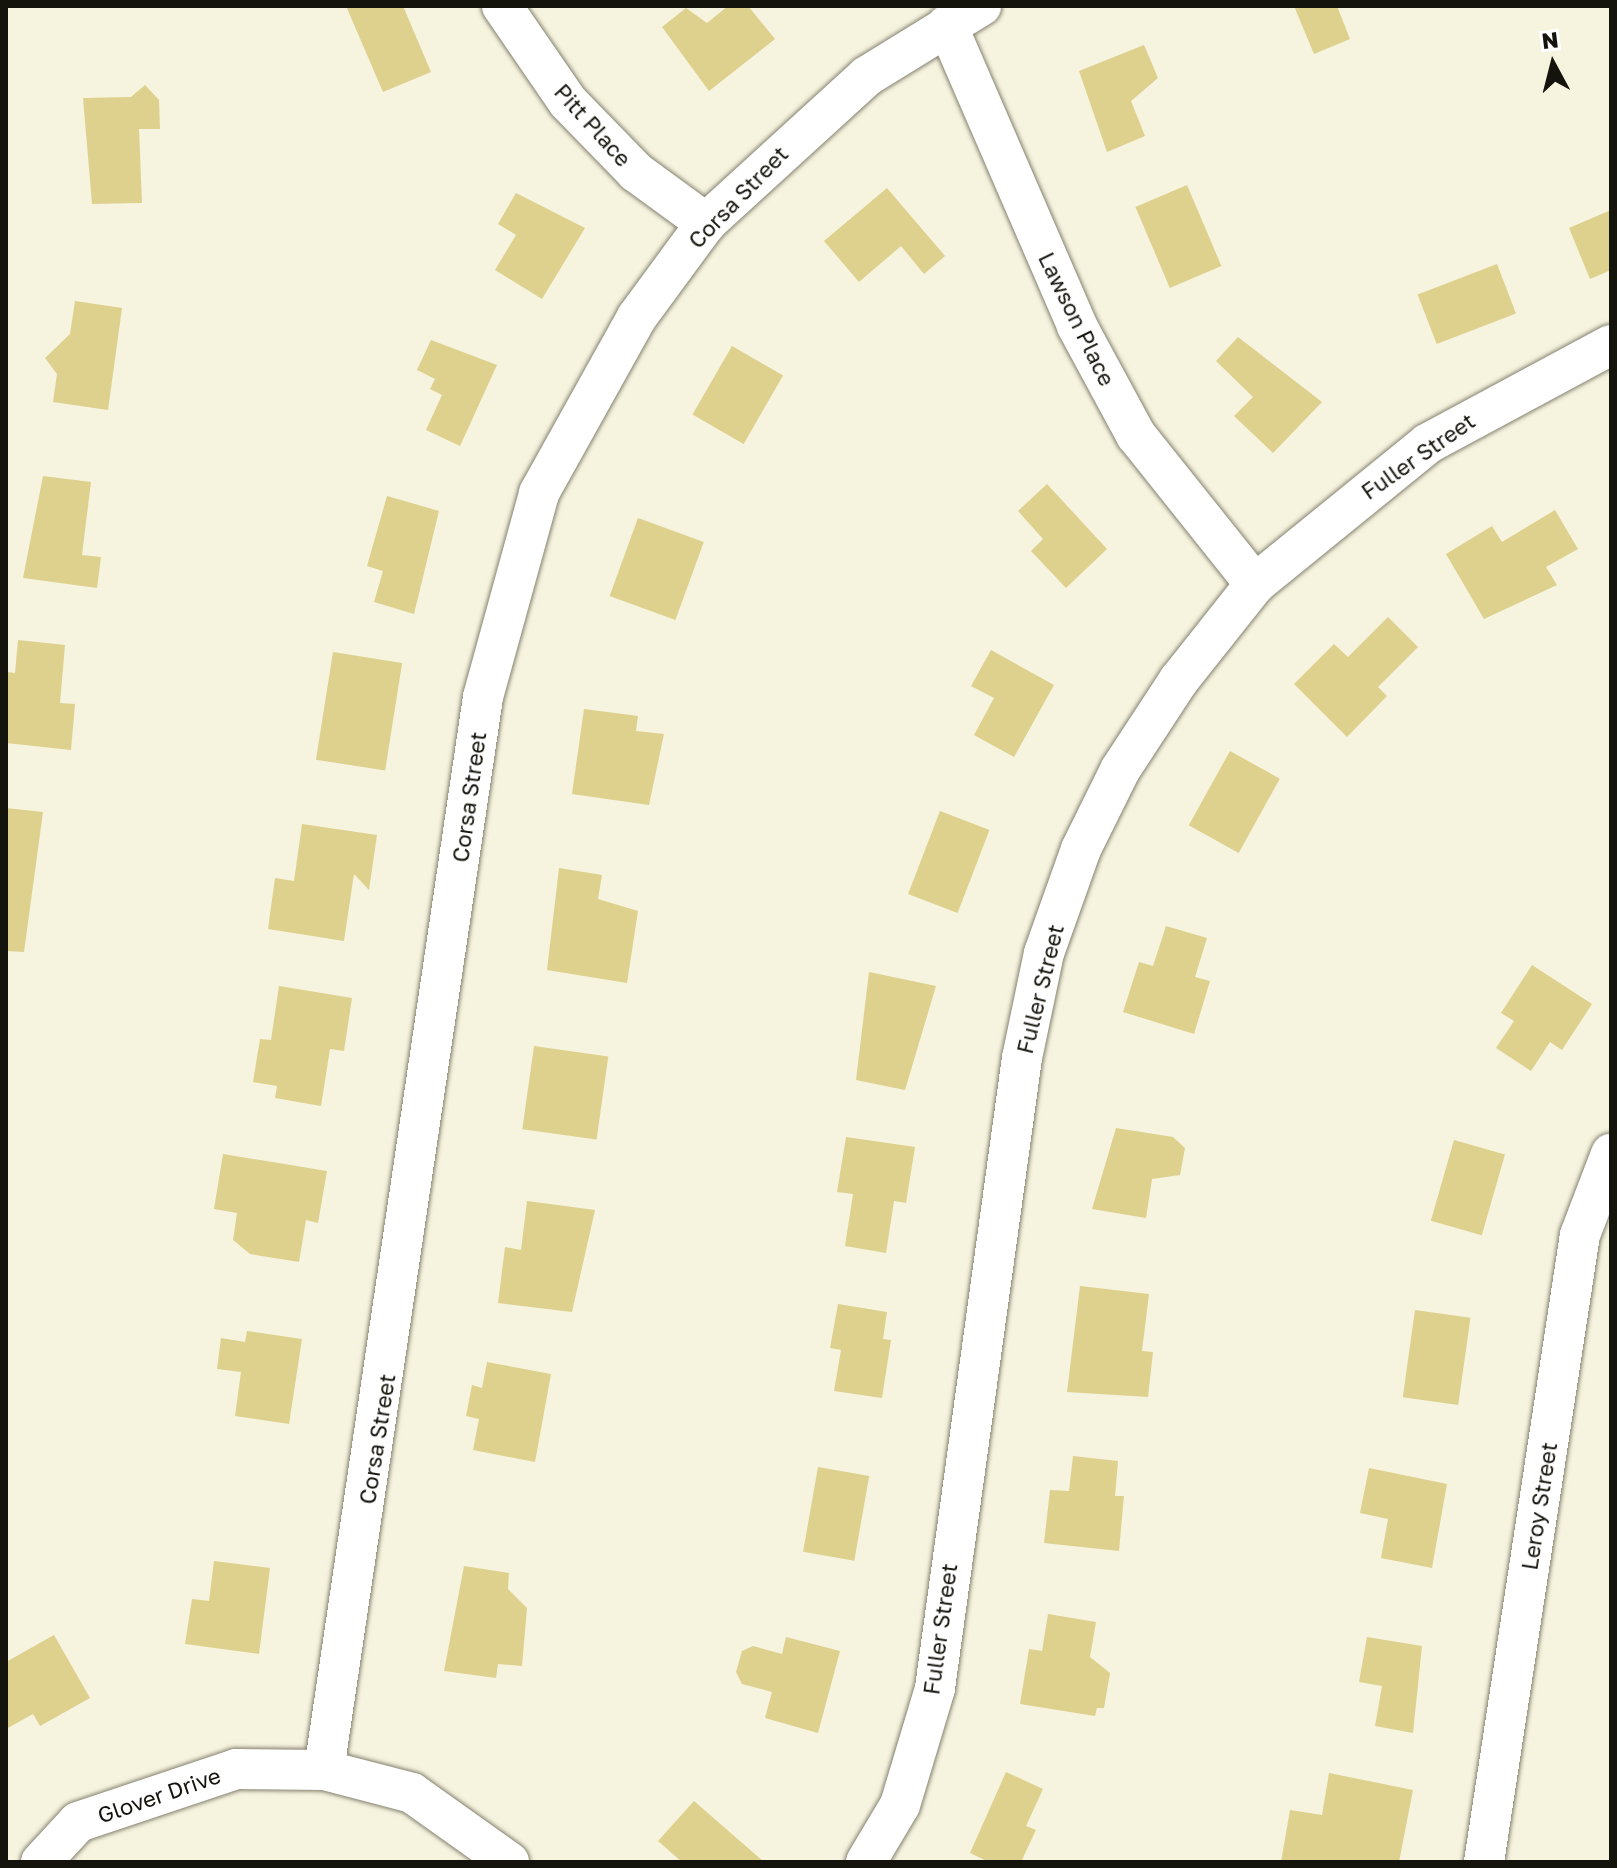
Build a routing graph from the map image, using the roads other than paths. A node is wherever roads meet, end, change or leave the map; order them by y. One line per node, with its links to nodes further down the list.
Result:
1 (502, 6): 3 (street, Pitt Place)
2 (964, 16): 3 (street, Corsa Street); 5 (street, Lawson Place)
3 (706, 223): 7 (street, Corsa Street)
4 (1611, 345): 5 (street, Fuller Street)
5 (1255, 584): 10 (street, Fuller Street)
6 (1611, 1154): 11 (street, Leroy Street)
7 (324, 1770): 8 (street, Glover Drive); 9 (street, Glover Drive)
8 (41, 1862)
9 (509, 1862)
10 (866, 1862)
11 (1484, 1862)

